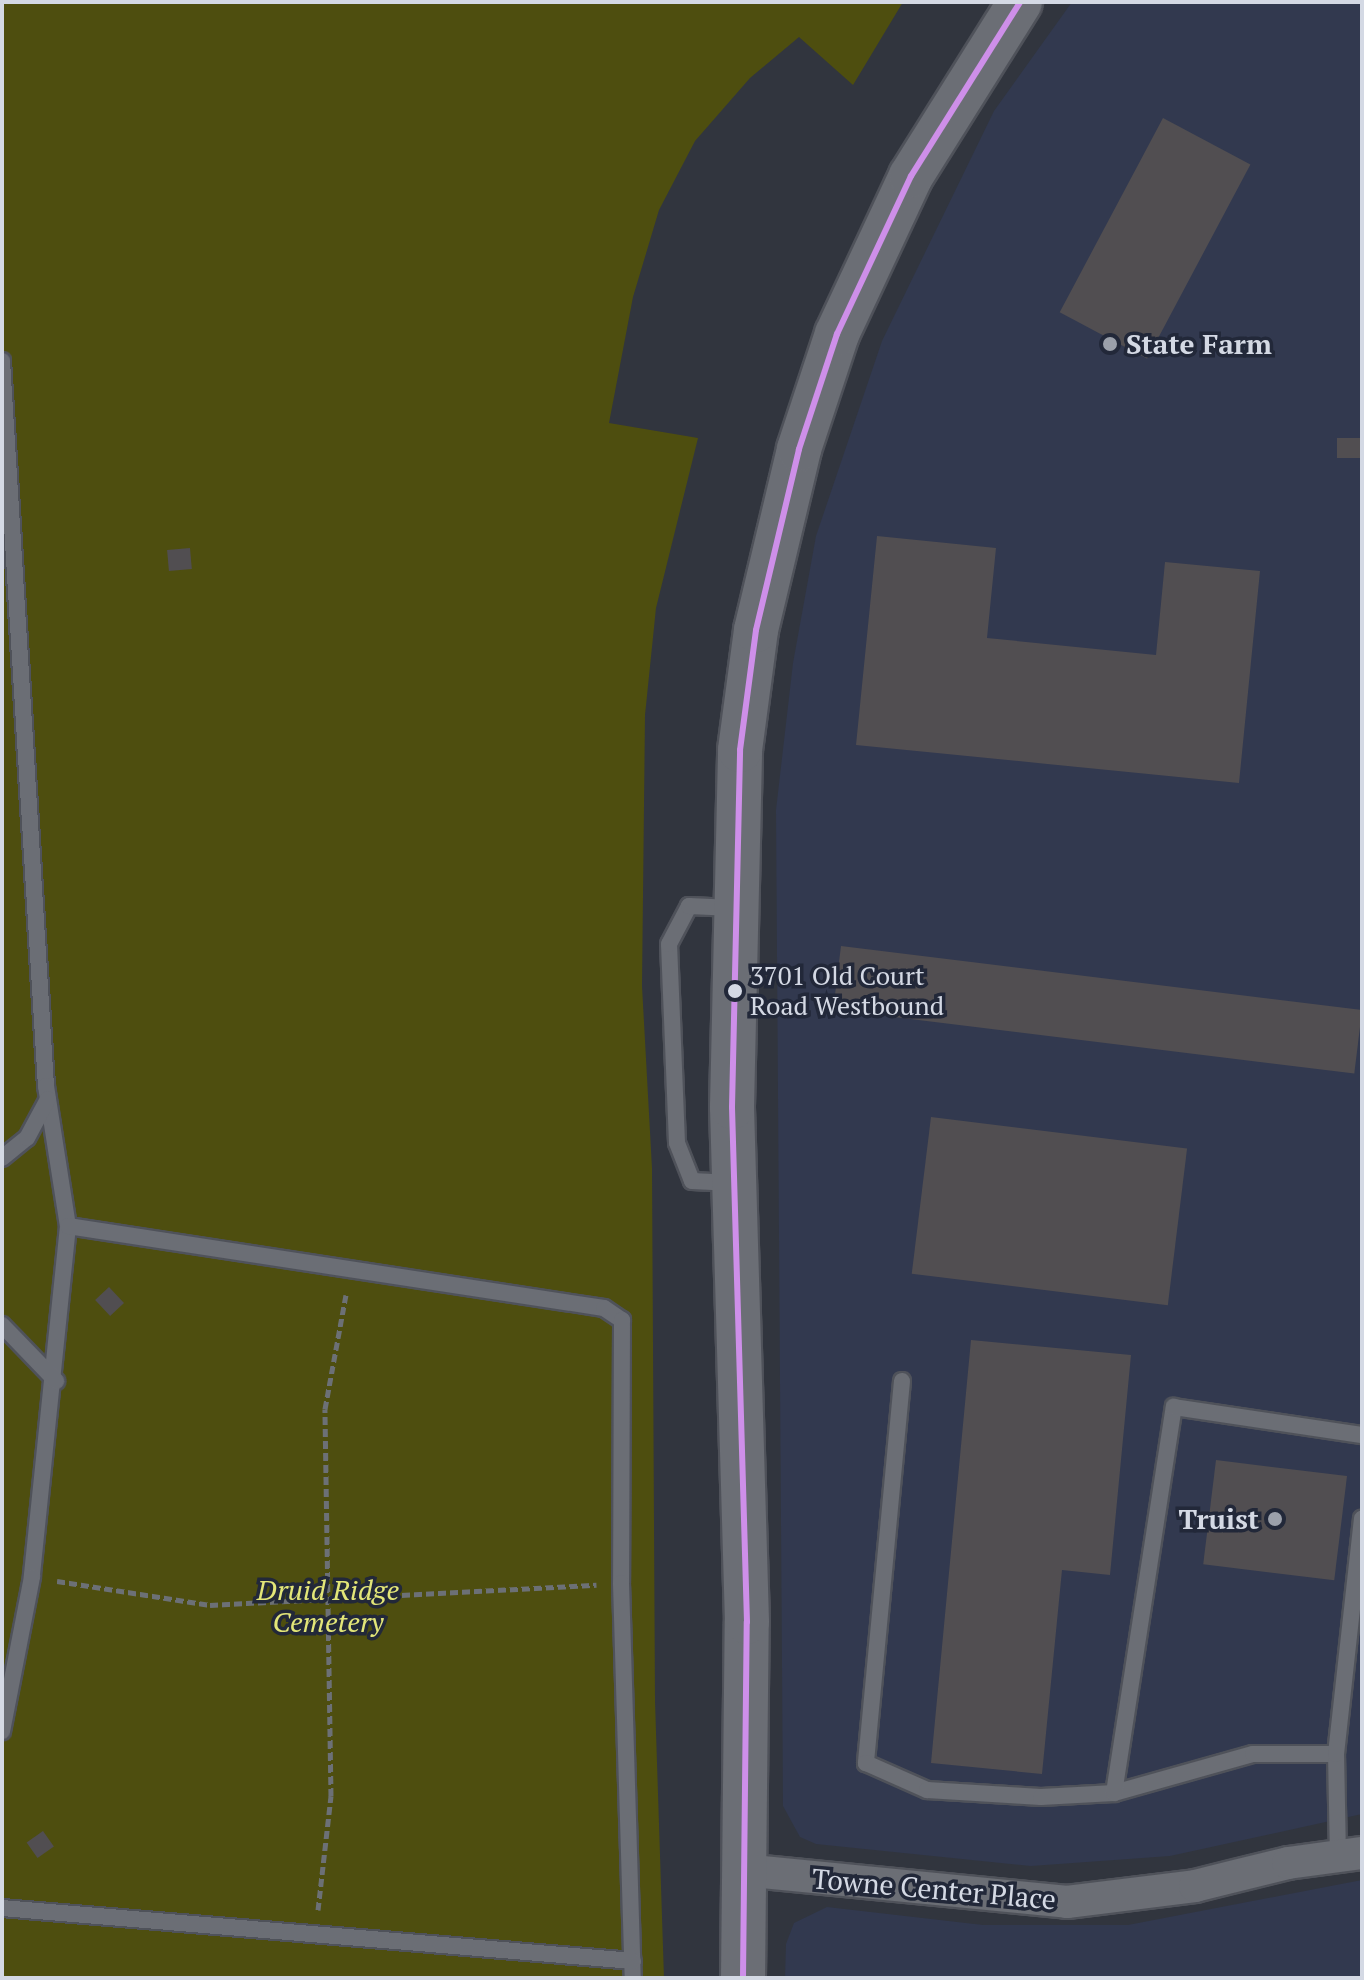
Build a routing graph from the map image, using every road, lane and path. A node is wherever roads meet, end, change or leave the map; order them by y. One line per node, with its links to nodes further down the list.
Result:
1 (1020, 2): 3 (main road)
2 (2, 361): 4 (lane)
3 (735, 908): 6 (main road); 6 (lane)
4 (48, 1099): 5 (lane); 7 (lane)
5 (2, 1158)
6 (733, 1183): 21 (main road)
7 (68, 1226): 8 (lane); 10 (lane)
8 (352, 1269): 15 (lane); 16 (path)
9 (2, 1325): 10 (lane)
10 (56, 1381): 14 (lane)
11 (902, 1381): 19 (lane)
12 (1362, 1435): 19 (lane)
13 (1362, 1518): 18 (lane)
14 (32, 1577): 16 (path); 17 (lane)
15 (621, 1583): 16 (path); 24 (lane)
16 (328, 1600): 23 (path)
17 (2, 1731)
18 (1336, 1754): 19 (lane); 20 (lane)
19 (1114, 1793)
20 (1350, 1855): 21 (street, Towne Center Place)
21 (742, 1870): 26 (main road)
22 (2, 1908): 23 (lane)
23 (314, 1935): 24 (lane)
24 (633, 1961): 25 (lane)
25 (633, 1978)
26 (743, 1978)

